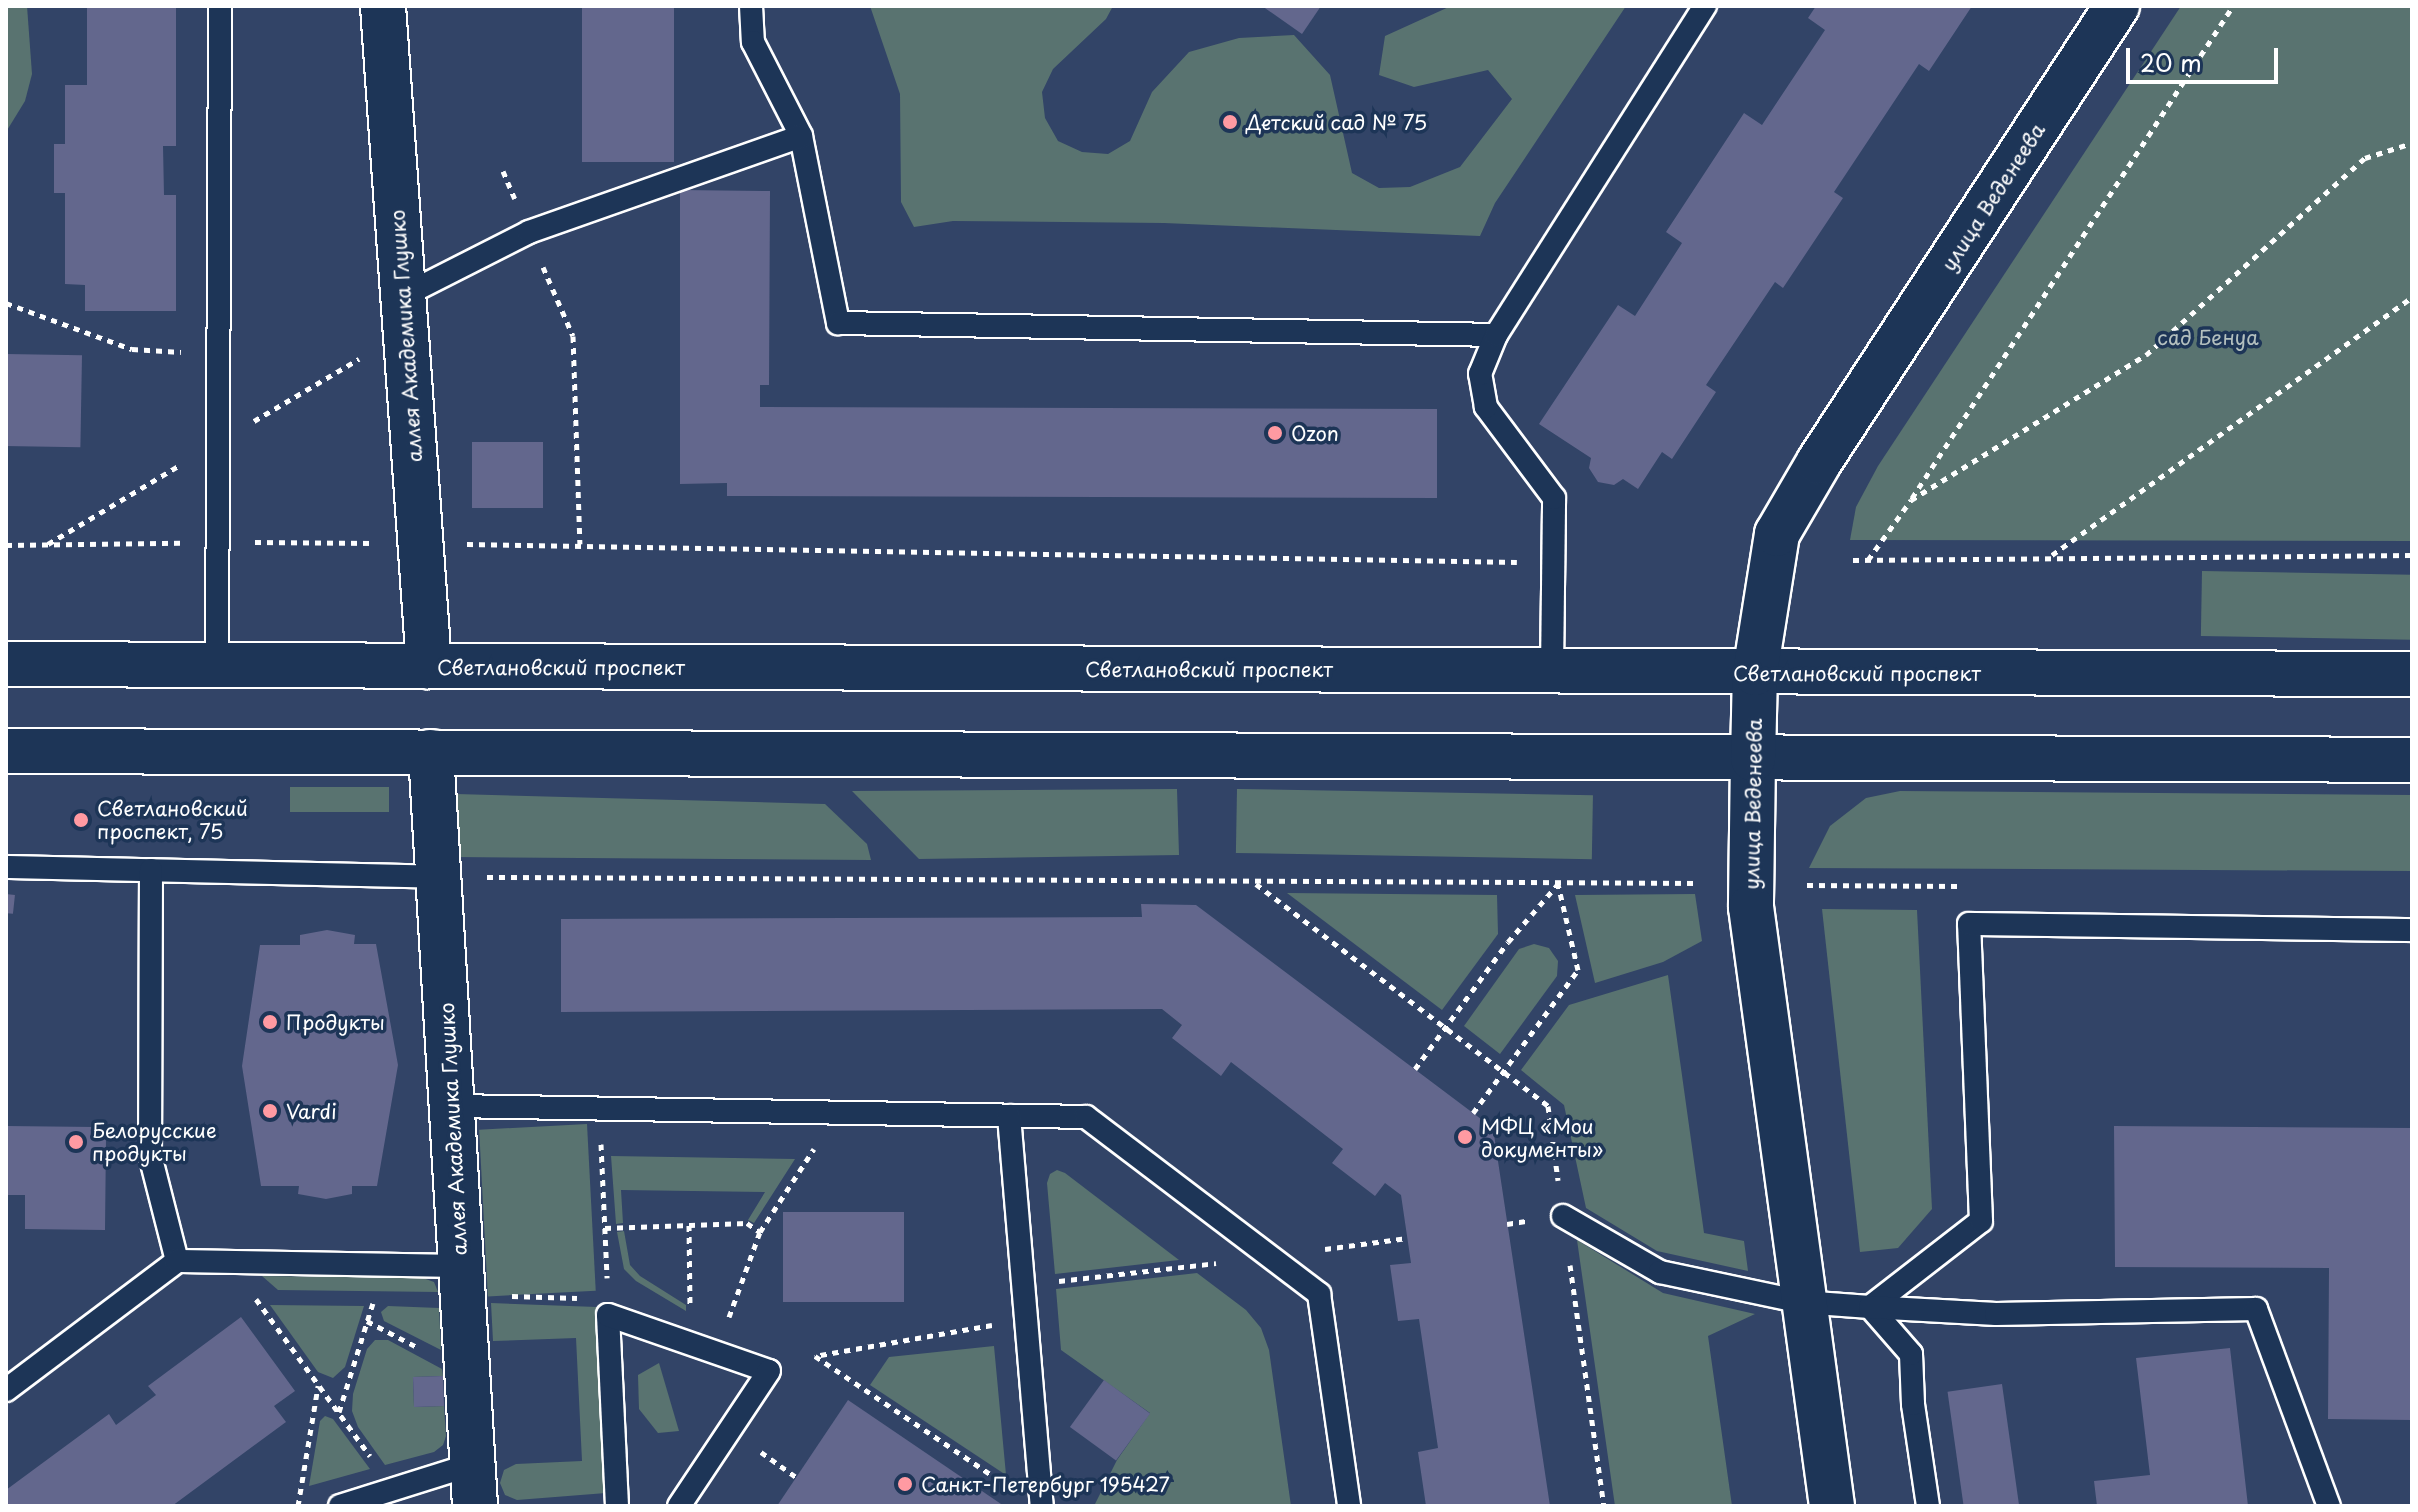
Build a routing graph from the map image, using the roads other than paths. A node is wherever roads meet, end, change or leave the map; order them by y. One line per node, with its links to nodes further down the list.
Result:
1 (220, 6): 10 (lane)
2 (383, 6): 7 (main road, аллея Академика Глушко)
3 (751, 6): 6 (lane)
4 (1705, 6): 8 (lane)
5 (2117, 6): 13 (main road, улица Веденеева)
6 (801, 136): 7 (lane); 8 (lane)
7 (403, 296): 11 (main road, аллея Академика Глушко)
8 (1496, 335): 12 (lane)
9 (6, 664): 10 (main road, Светлановский проспект)
10 (217, 664): 11 (main road, Светлановский проспект)
11 (429, 666): 12 (main road, Светлановский проспект)
12 (1552, 670): 13 (main road, Светлановский проспект)
13 (1755, 673): 14 (main road, Светлановский проспект); 17 (main road, улица Веденеева)
14 (2412, 674)
15 (6, 751): 16 (main road)
16 (431, 752): 17 (main road); 21 (main road, аллея Академика Глушко)
17 (1753, 759): 18 (main road); 28 (main road, улица Веденеева)
18 (2412, 760)
19 (6, 867): 20 (lane)
20 (151, 870): 21 (lane); 26 (lane)
21 (438, 877): 23 (main road, аллея Академика Глушко)
22 (2412, 930): 29 (lane)
23 (452, 1106): 24 (lane); 27 (main road, аллея Академика Глушко)
24 (1009, 1116): 35 (lane); 36 (lane)
25 (1563, 1216): 28 (lane)
26 (177, 1261): 27 (lane); 30 (lane)
27 (462, 1283): 31 (main road, аллея Академика Глушко)
28 (1802, 1302): 29 (lane); 37 (main road, улица Веденеева)
29 (1870, 1307): 38 (lane); 39 (lane)
30 (6, 1390)
31 (474, 1485): 32 (lane)
32 (342, 1505)
33 (617, 1506): 34 (lane)
34 (679, 1506)
35 (1042, 1506)
36 (1349, 1506)
37 (1832, 1506)
38 (1928, 1506)
39 (2329, 1506)

